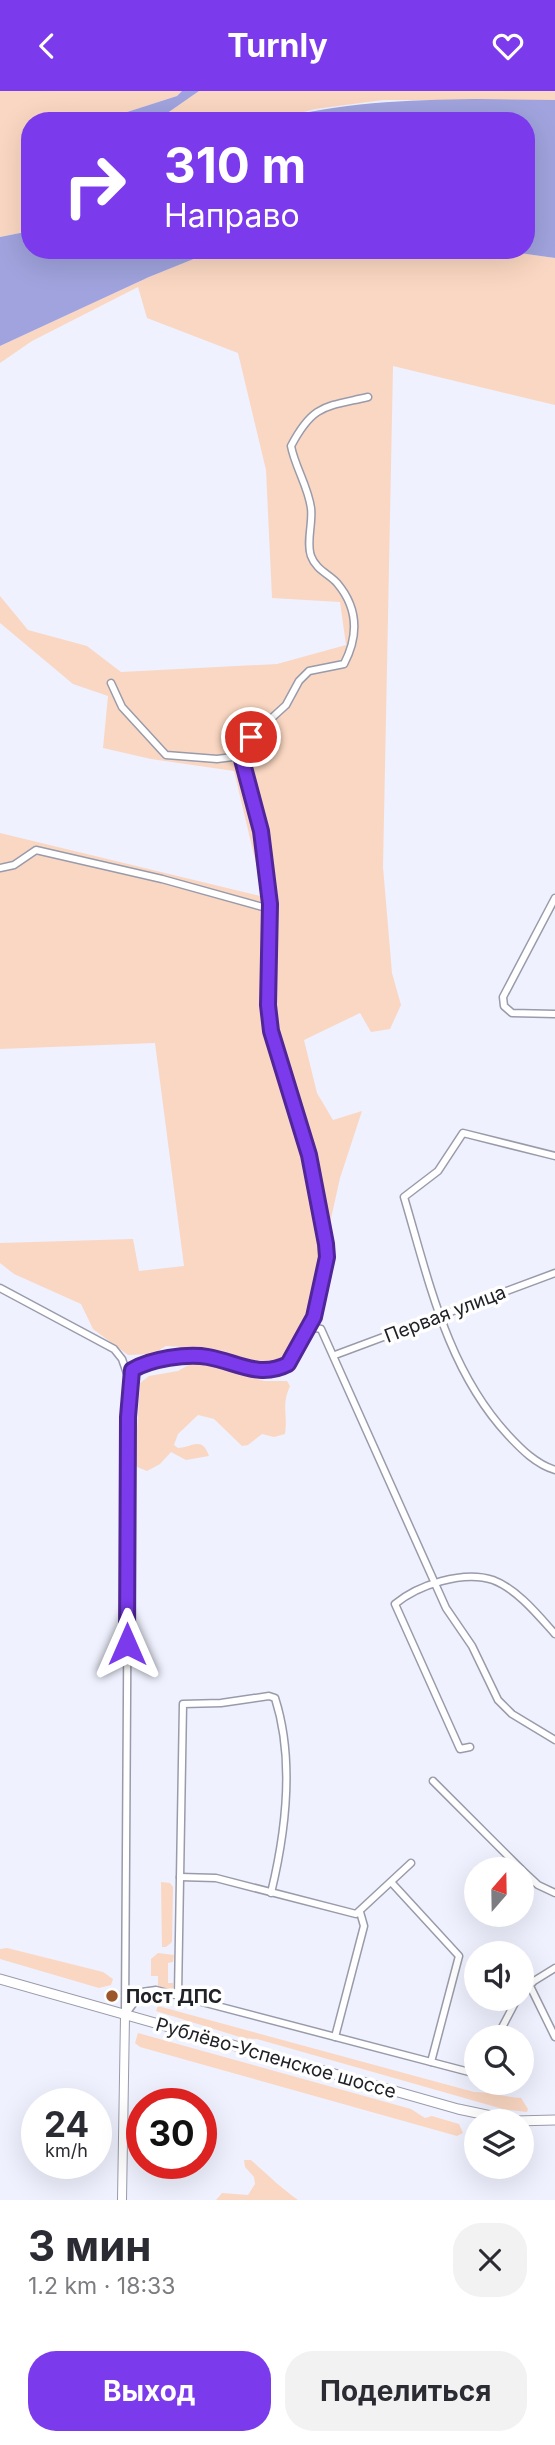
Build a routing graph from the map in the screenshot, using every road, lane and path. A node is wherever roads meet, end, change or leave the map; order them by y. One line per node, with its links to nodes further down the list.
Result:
1 (368, 397): 3 (street)
2 (111, 683): 3 (street)
3 (241, 756): 6 (street)
4 (0, 868): 6 (street)
5 (555, 898): 7 (street)
6 (270, 909): 12 (street)
7 (555, 1014)
8 (555, 1156): 11 (street)
9 (555, 1273): 11 (street, Первая улица)
10 (0, 1288): 14 (street)
11 (440, 1317): 13 (street, Первая улица); 15 (street)
12 (310, 1327): 13 (street); 14 (street)
13 (335, 1355): 16 (street)
14 (129, 1379): 34 (street)
15 (555, 1470)
16 (434, 1583): 17 (street); 18 (street); 19 (street)
17 (555, 1633)
18 (555, 1740)
19 (470, 1747)
20 (433, 1781): 21 (street)
21 (509, 1857)
22 (411, 1863): 25 (street)
23 (180, 1877): 26 (street); 26 (street); 33 (street)
24 (534, 1881): 27 (street)
25 (391, 1882): 28 (street); 37 (street)
26 (271, 1892): 28 (street)
27 (555, 1893)
28 (360, 1912): 35 (street)
29 (555, 1968): 31 (street)
30 (0, 1979): 34 (main road, Рублёво-Успенское шоссе)
31 (534, 1981)
32 (534, 1994): 36 (street)
33 (178, 1995): 34 (street); 35 (street)
34 (125, 2015): 39 (main road, Рублёво-Успенское шоссе); 40 (street)
35 (335, 2037): 37 (street)
36 (555, 2037)
37 (431, 2062): 38 (street)
38 (464, 2070)
39 (555, 2120)
40 (122, 2200)

